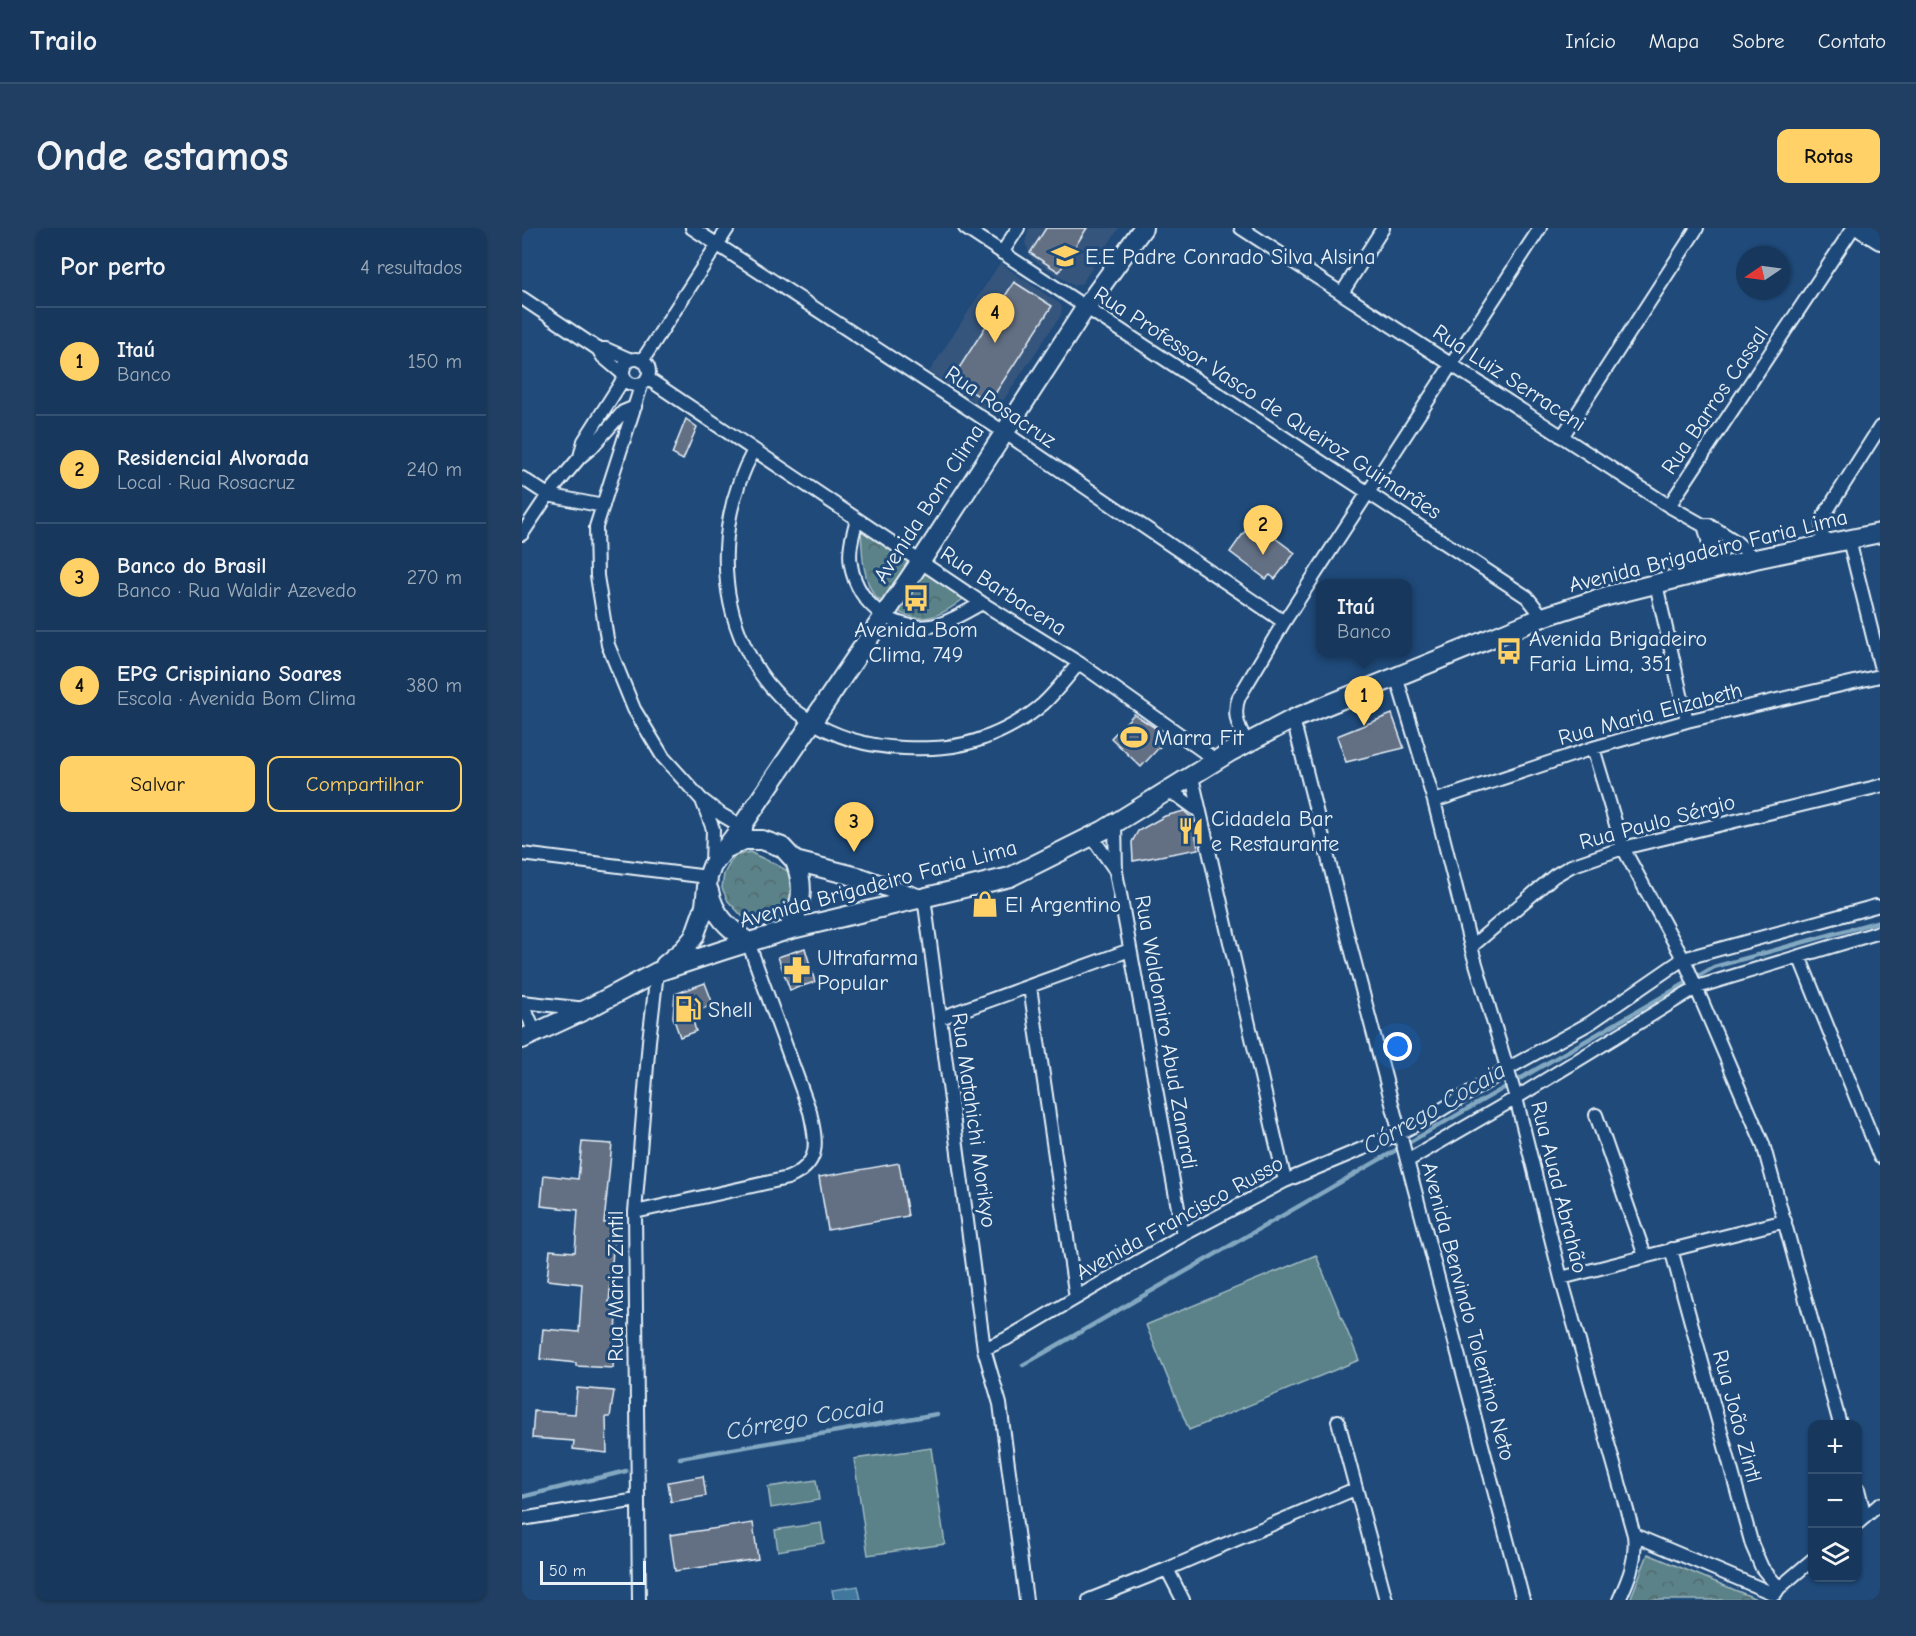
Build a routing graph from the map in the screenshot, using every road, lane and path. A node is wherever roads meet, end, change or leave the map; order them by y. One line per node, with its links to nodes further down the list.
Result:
1 (692, 228): 13 (street, Rua Rosacruz)
2 (728, 228): 13 (street)
3 (965, 228): 14 (street, Rua Professor Vasco de Queiroz Guimarães)
4 (1018, 228): 14 (street)
5 (1143, 228): 17 (main road, Avenida Bom Clima)
6 (1241, 228): 15 (street, Rua Luiz Serraceni)
7 (1383, 228): 15 (street)
8 (1540, 228): 20 (street)
9 (1697, 228): 26 (street)
10 (1853, 228): 33 (street, Rua Barros Cassal)
11 (1861, 228): 12 (main road)
12 (1880, 240)
13 (717, 244): 19 (street); 25 (street, Rua Rosacruz)
14 (1002, 253): 17 (street, Rua Professor Vasco de Queiroz Guimarães)
15 (1342, 293): 20 (street, Rua Luiz Serraceni)
16 (522, 298): 18 (street)
17 (1086, 307): 25 (main road, Avenida Bom Clima); 30 (street, Rua Professor Vasco de Queiroz Guimarães)
18 (598, 349): 19 (street); 21 (street)
19 (636, 361): 21 (street); 22 (street)
20 (1453, 365): 26 (street, Rua Luiz Serraceni); 30 (street)
21 (623, 376): 22 (street); 28 (street)
22 (645, 380): 23 (street); 27 (street, Rua Barbacena)
23 (635, 407): 28 (street); 32 (street)
24 (1880, 428): 39 (street)
25 (1004, 432): 41 (main road, Avenida Bom Clima); 47 (street, Rua Rosacruz)
26 (1562, 437): 33 (street, Rua Luiz Serraceni)
27 (754, 450): 34 (street, Rua Barbacena); 54 (street)
28 (579, 457): 31 (street)
29 (522, 477): 31 (street)
30 (1368, 494): 46 (street, Rua Professor Vasco de Queiroz Guimarães); 47 (street)
31 (548, 495): 32 (street); 37 (street)
32 (603, 506): 61 (street)
33 (1669, 506): 35 (street, Rua Luiz Serraceni)
34 (857, 519): 41 (street, Rua Barbacena); 45 (street)
35 (1708, 528): 40 (street, Rua Luiz Serraceni); 42 (main road)
36 (1880, 533): 38 (main road, Avenida Brigadeiro Faria Lima)
37 (522, 534)
38 (1849, 540): 39 (main road, Avenida Brigadeiro Faria Lima); 49 (street)
39 (1822, 545): 40 (main road, Avenida Brigadeiro Faria Lima)
40 (1755, 559): 42 (main road, Avenida Brigadeiro Faria Lima)
41 (921, 561): 44 (street, Rua Barbacena); 45 (main road, Avenida Bom Clima)
42 (1711, 570): 43 (main road, Avenida Brigadeiro Faria Lima)
43 (1656, 584): 46 (main road, Avenida Brigadeiro Faria Lima); 53 (street)
44 (981, 603): 45 (street); 48 (street, Rua Barbacena)
45 (883, 616): 54 (main road, Avenida Bom Clima)
46 (1543, 618): 50 (main road, Avenida Brigadeiro Faria Lima)
47 (1284, 622): 55 (street)
48 (1079, 663): 54 (street); 57 (street, Rua Barbacena)
49 (1880, 665)
50 (1396, 676): 52 (main road, Avenida Brigadeiro Faria Lima); 62 (street, Rua Auad Abrahão)
51 (1880, 676): 53 (street, Rua Maria Elizabeth)
52 (1293, 719): 55 (main road, Avenida Brigadeiro Faria Lima); 94 (street, Avenida Benvindo Tolentino Neto)
53 (1688, 721): 56 (street, Rua Maria Elizabeth)
54 (812, 722): 63 (main road, Avenida Bom Clima)
55 (1247, 744): 57 (main road, Avenida Brigadeiro Faria Lima)
56 (1593, 748): 62 (street, Rua Maria Elizabeth); 69 (street)
57 (1217, 761): 58 (main road, Avenida Brigadeiro Faria Lima)
58 (1192, 777): 60 (main road, Avenida Brigadeiro Faria Lima); 64 (street)
59 (1880, 786): 69 (street, Rua Paulo Sérgio)
60 (1167, 792): 64 (street); 65 (main road, Avenida Brigadeiro Faria Lima)
61 (701, 799): 66 (street); 74 (street)
62 (1434, 801): 80 (street, Rua Auad Abrahão)
63 (755, 806): 66 (main road, Avenida Bom Clima); 68 (main road)
64 (1200, 812): 97 (street)
65 (1115, 823): 67 (main road, Avenida Brigadeiro Faria Lima); 73 (street, Rua Waldomiro Abud Zanardi)
66 (742, 826): 68 (street); 70 (main road, Avenida Bom Clima)
67 (1092, 837): 73 (street, Rua Waldomiro Abud Zanardi); 75 (main road, Avenida Brigadeiro Faria Lima)
68 (762, 840): 70 (main road); 72 (main road)
69 (1623, 848): 80 (street, Rua Paulo Sérgio); 83 (street)
70 (726, 849): 74 (main road, Avenida Bom Clima)
71 (522, 854): 74 (street)
72 (795, 861): 75 (main road); 77 (main road)
73 (1116, 873): 81 (street, Rua Waldomiro Abud Zanardi)
74 (709, 877): 79 (main road); 84 (main road, Avenida Bom Clima)
75 (922, 898): 77 (main road, Avenida Brigadeiro Faria Lima); 89 (street, Rua Matahichi Morikyo)
76 (1876, 906): 83 (street, Avenida Francisco Russo)
77 (788, 930): 79 (main road, Avenida Brigadeiro Faria Lima)
78 (1880, 932): 82 (street)
79 (748, 942): 84 (main road, Avenida Brigadeiro Faria Lima); 98 (street)
80 (1471, 947): 91 (street, Rua Auad Abrahão)
81 (1130, 950): 86 (street); 100 (street, Rua Waldomiro Abud Zanardi)
82 (1799, 956): 85 (street); 95 (street)
83 (1685, 962): 85 (street); 91 (street, Avenida Francisco Russo)
84 (657, 972): 88 (main road, Avenida Brigadeiro Faria Lima); 98 (street, Rua Maria Zintil)
85 (1695, 983): 92 (street); 99 (street)
86 (1030, 987): 89 (street); 104 (street)
87 (522, 1005): 88 (street); 90 (street)
88 (587, 1009): 90 (main road, Avenida Brigadeiro Faria Lima)
89 (940, 1018): 105 (street, Rua Matahichi Morikyo)
90 (528, 1036)
91 (1509, 1073): 92 (street, Rua Auad Abrahão); 94 (street, Avenida Francisco Russo)
92 (1515, 1095): 96 (street); 103 (street, Rua Auad Abrahão)
93 (1596, 1114): 102 (street)
94 (1401, 1136): 96 (street, Avenida Benvindo Tolentino Neto); 97 (street, Avenida Francisco Russo)
95 (1880, 1157)
96 (1407, 1159): 122 (street, Avenida Benvindo Tolentino Neto)
97 (1285, 1181): 100 (street, Avenida Francisco Russo)
98 (635, 1212): 109 (street, Rua Maria Zintil)
99 (1785, 1221): 101 (street); 106 (street)
100 (1184, 1235): 104 (street, Avenida Francisco Russo)
101 (1671, 1249): 102 (street); 116 (street, Rua João Zintl)
102 (1645, 1256): 103 (street)
103 (1561, 1278): 113 (street, Rua Auad Abrahão)
104 (1076, 1298): 105 (street, Avenida Francisco Russo)
105 (984, 1349): 118 (street, Rua Matahichi Morikyo)
106 (1839, 1420)
107 (1338, 1421): 108 (street)
108 (1355, 1489): 115 (street); 121 (street)
109 (637, 1500): 111 (street); 117 (street, Rua Maria Zintil)
110 (1880, 1504): 112 (street)
111 (522, 1519)
112 (1862, 1519)
113 (1634, 1535): 116 (street); 123 (street, Rua Auad Abrahão)
114 (1808, 1564): 116 (street)
115 (1167, 1569): 119 (street); 120 (street)
116 (1775, 1594)
117 (639, 1600)
118 (1026, 1600)
119 (1089, 1600)
120 (1183, 1600)
121 (1386, 1600)
122 (1523, 1600)
123 (1619, 1600)

